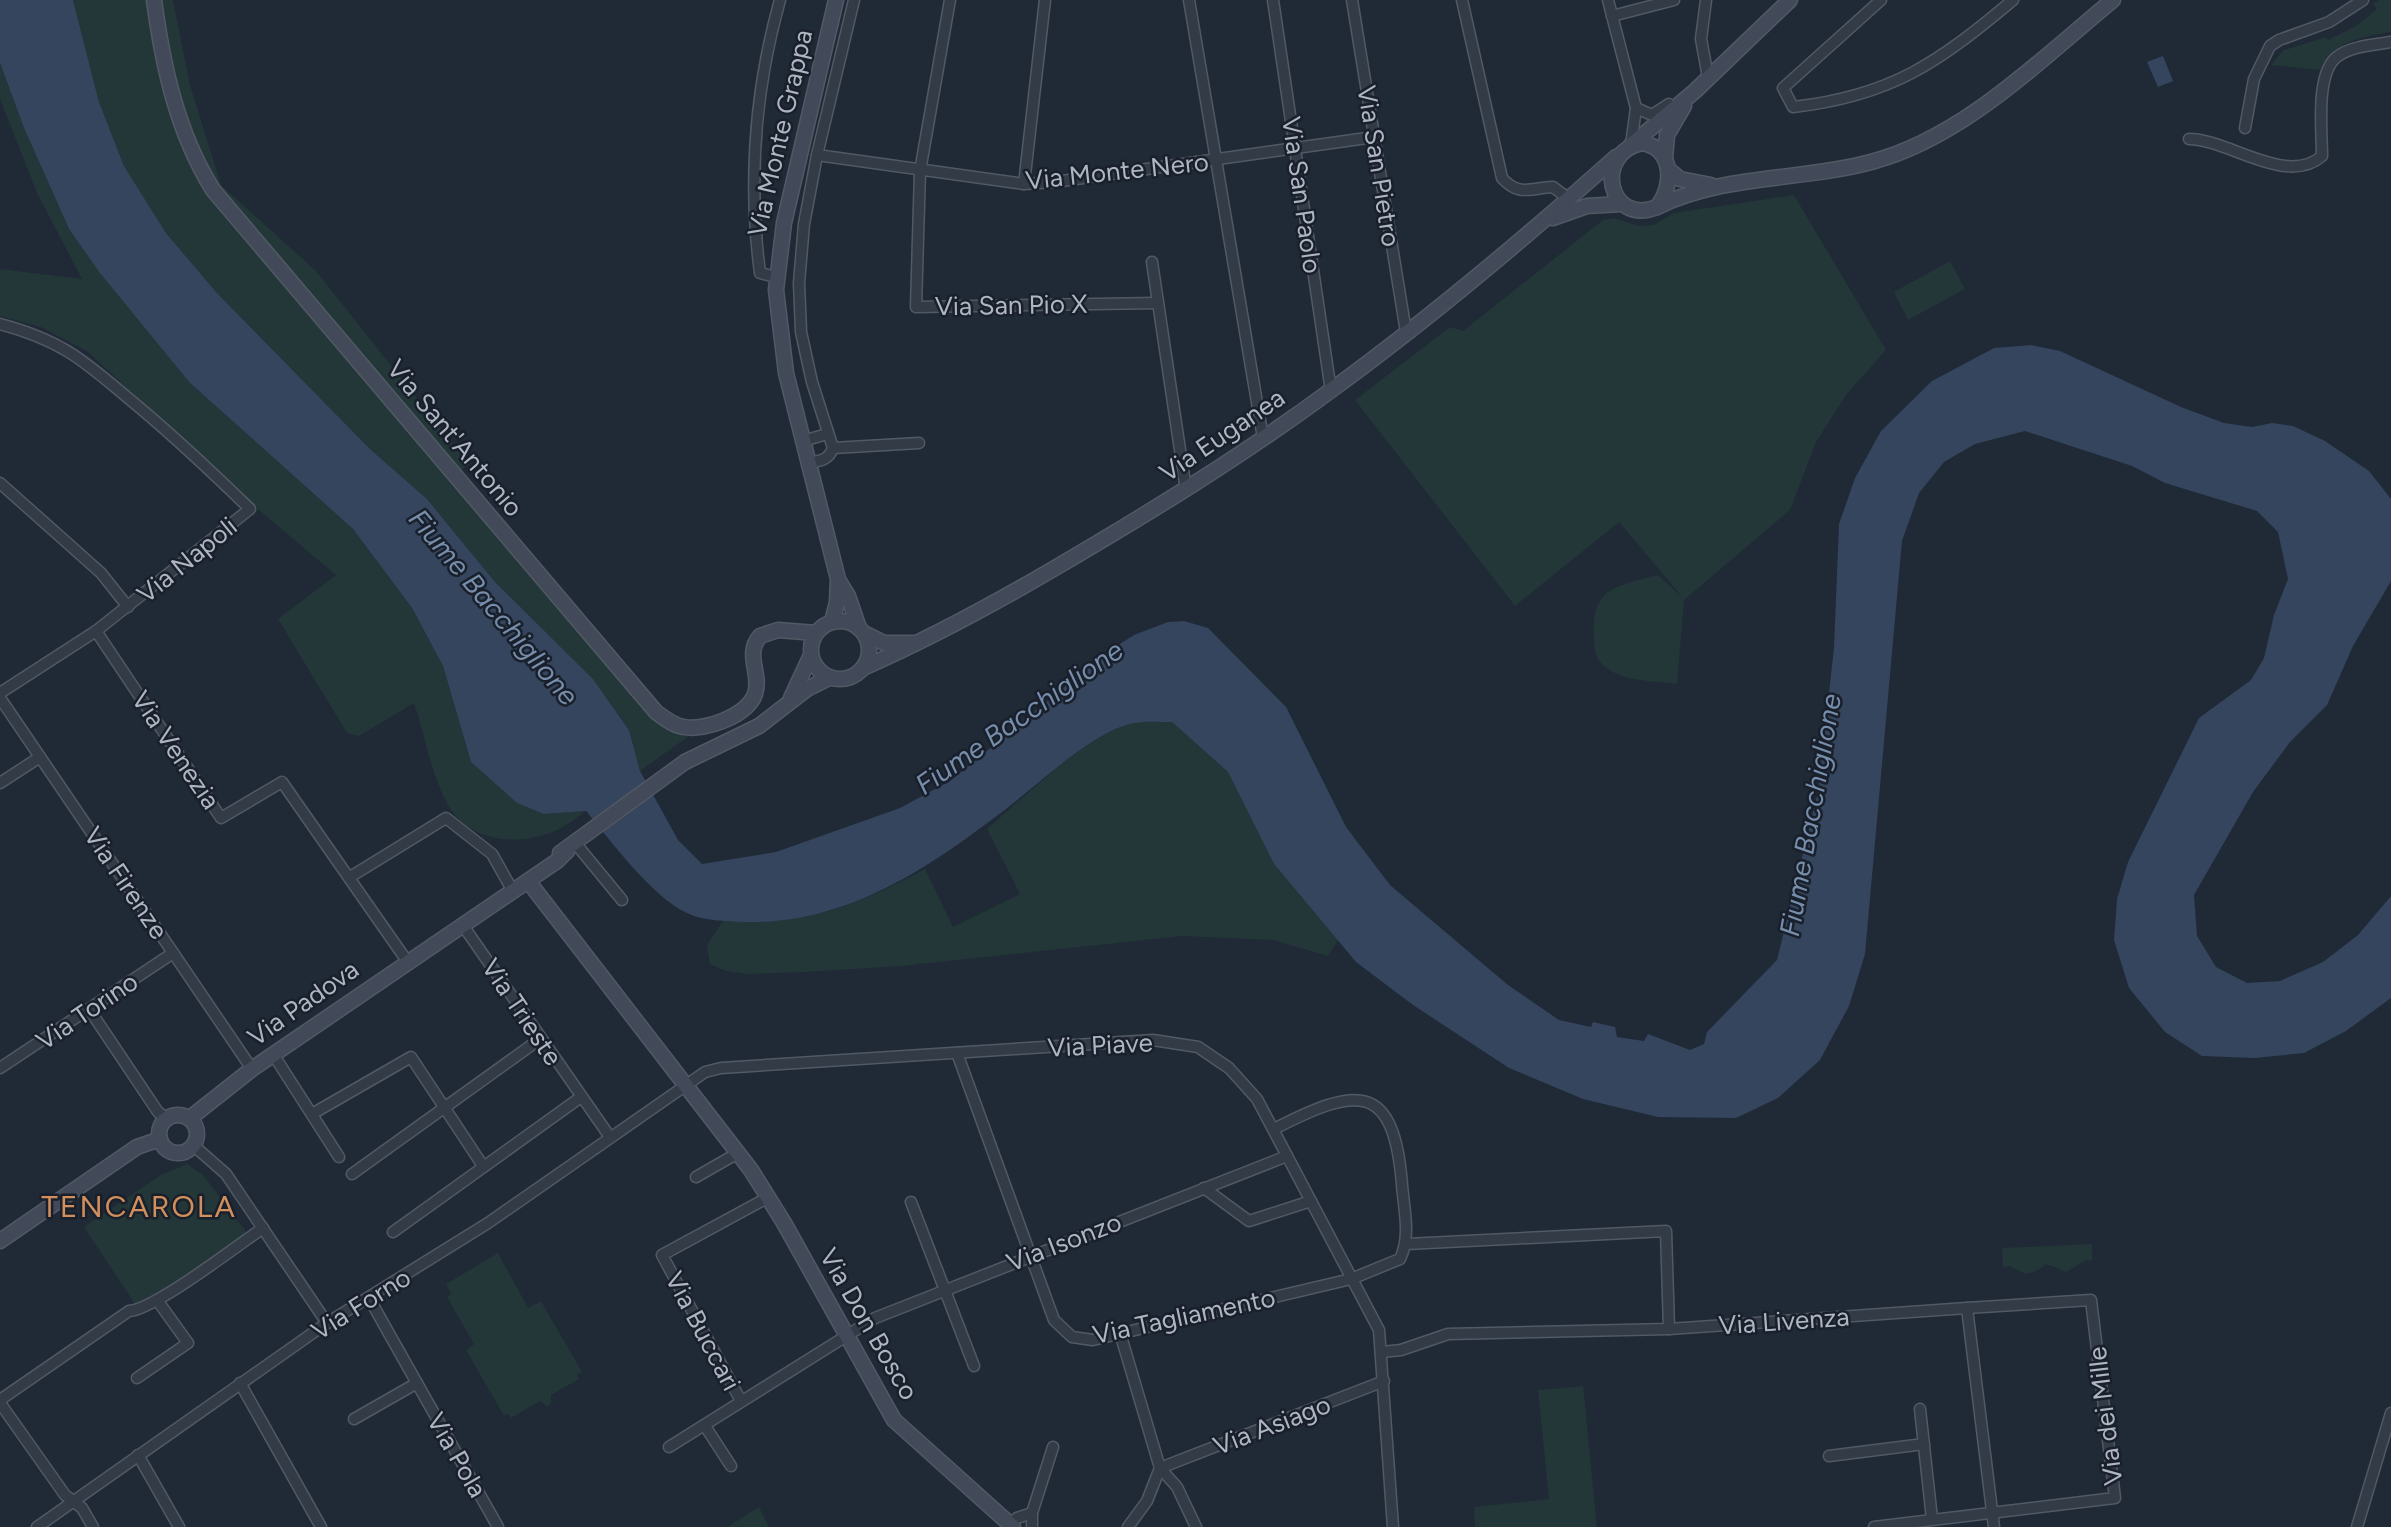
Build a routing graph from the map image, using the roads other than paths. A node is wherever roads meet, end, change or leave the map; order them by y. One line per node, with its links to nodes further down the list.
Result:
1 (154, 0): 60 (street, Via Sant'Antonio)
2 (780, 0): 44 (street, Via Monte Grappa)
3 (836, 0): 20 (street, Via Monte Grappa)
4 (855, 0): 22 (street, Via Monte Grappa)
5 (950, 0): 36 (street)
6 (1045, 0): 37 (street)
7 (1189, 0): 35 (street)
8 (1273, 0): 31 (street, Via San Paolo)
9 (1352, 0): 28 (street, Via San Pietro)
10 (1462, 0): 39 (street)
11 (1608, 0): 19 (street)
12 (1674, 0): 19 (street)
13 (1706, 0): 23 (street)
14 (1790, 0): 23 (street, Via Euganea)
15 (1881, 0): 16 (street)
16 (2013, 0)
17 (2113, 0): 38 (street)
18 (2363, 0): 26 (street)
19 (1612, 16): 25 (street)
20 (826, 40): 22 (street); 44 (street, Via Monte Grappa)
21 (2391, 42): 29 (street)
22 (844, 44): 32 (street, Via Monte Grappa)
23 (1708, 77): 24 (street, Via Euganea)
24 (1695, 91): 25 (street); 27 (street, Via Euganea); 34 (street, Via Euganea)
25 (1636, 108): 27 (street); 30 (street)
26 (2245, 128)
27 (1649, 129): 30 (street, Via Euganea); 34 (street)
28 (1374, 137): 31 (street, Via Monte Nero); 47 (street, Via San Pietro)
29 (2189, 139)
30 (1631, 145): 33 (street, Via Euganea); 34 (street)
31 (1295, 148): 35 (street, Via Monte Nero); 48 (street, Via San Paolo)
32 (817, 155): 36 (street, Via Monte Nero); 49 (street, Via Monte Grappa)
33 (1616, 157): 39 (street, Via Euganea); 40 (street)
34 (1664, 159): 38 (street); 41 (street, Via Euganea)
35 (1217, 160): 37 (street, Via Monte Nero); 50 (street)
36 (920, 171): 37 (street, Via Monte Nero); 45 (street, Via San Pio X)
37 (1024, 184)
38 (1719, 186): 41 (street)
39 (1569, 199): 42 (street, Via Euganea)
40 (1621, 204): 41 (street, Via Euganea); 42 (street, Via Euganea)
41 (1657, 207)
42 (1531, 232): 47 (street, Via Euganea)
43 (1152, 262): 45 (street)
44 (776, 277): 51 (street, Via Monte Grappa)
45 (1158, 303): 56 (street)
46 (0, 324): 58 (street, Via Napoli)
47 (1406, 332): 48 (street, Via Euganea)
48 (1331, 391): 50 (street, Via Euganea)
49 (827, 434): 51 (street); 53 (street, Via Monte Grappa)
50 (1263, 438): 56 (street, Via Euganea)
51 (803, 441): 54 (street, Via Monte Grappa)
52 (919, 443): 53 (street)
53 (833, 448): 54 (street)
54 (808, 463): 57 (street, Via Monte Grappa)
55 (0, 483): 58 (street)
56 (1186, 490): 64 (street, Via Euganea)
57 (838, 579): 59 (street, Via Monte Grappa); 61 (street, Via Monte Grappa)
58 (128, 607): 62 (street, Via Napoli)
59 (832, 622): 61 (street, Via Euganea); 63 (street)
60 (792, 630): 63 (street, Via Sant'Antonio); 65 (street)
61 (861, 630): 64 (street, Via Euganea); 66 (street)
62 (96, 631): 68 (street, Via Napoli); 74 (street, Via Venezia)
63 (816, 633): 65 (street, Via Euganea)
64 (915, 643): 66 (street, Via Euganea)
65 (811, 652): 67 (street); 70 (street, Via Euganea)
66 (863, 668): 67 (street, Via Euganea)
67 (829, 678): 70 (street, Via Euganea)
68 (0, 692)
69 (0, 698): 71 (street, Via Firenze)
70 (789, 702): 73 (street, Via Euganea)
71 (40, 757): 72 (street); 80 (street, Via Firenze)
72 (0, 783)
73 (576, 844): 75 (street, Via Padova); 76 (street, Via Padova); 77 (street)
74 (351, 877): 76 (street); 81 (street, Via Venezia)
75 (528, 881): 78 (street, Via Padova); 88 (street, Via Don Bosco)
76 (510, 886): 79 (street, Via Padova)
77 (622, 900)
78 (464, 927): 79 (street, Via Padova); 83 (street, Via Trieste)
79 (449, 934): 81 (street, Via Padova)
80 (173, 953): 82 (street, Via Torino); 87 (street, Via Firenze)
81 (407, 961): 85 (street, Via Padova)
82 (89, 1009): 86 (street, Via Torino); 92 (street)
83 (540, 1039): 89 (street, Via Trieste); 90 (street)
84 (957, 1053): 88 (street, Via Piave); 94 (street, Via Piave); 112 (street, Via Tagliamento)
85 (273, 1054): 87 (street, Via Padova); 91 (street)
86 (0, 1068)
87 (252, 1069): 93 (street, Via Padova)
88 (686, 1084): 95 (street, Via Forno); 98 (street, Via Don Bosco)
89 (581, 1097): 95 (street, Via Trieste); 101 (street)
90 (445, 1106): 91 (street); 101 (street); 102 (street)
91 (312, 1114): 100 (street)
92 (163, 1115): 93 (street); 96 (street)
93 (190, 1118): 97 (street)
94 (1274, 1129): 99 (street, Via Piave); 111 (street)
95 (610, 1137): 115 (street, Via Forno)
96 (160, 1139): 97 (street); 110 (street)
97 (193, 1145): 108 (street)
98 (738, 1153): 103 (street); 105 (street, Via Don Bosco)
99 (1287, 1156): 104 (street, Via Isonzo); 106 (street, Via Piave)
100 (339, 1157)
101 (483, 1166): 109 (street)
102 (352, 1174)
103 (696, 1177)
104 (1204, 1188): 106 (street); 112 (street, Via Isonzo)
105 (767, 1198): 121 (street, Via Don Bosco); 129 (street, Via Buccari)
106 (1311, 1201): 113 (street, Via Piave)
107 (911, 1202): 114 (street)
108 (263, 1228): 116 (street); 118 (street)
109 (393, 1232)
110 (0, 1241)
111 (1407, 1244): 113 (street, Via Tagliamento); 119 (street)
112 (1029, 1256): 114 (street, Via Isonzo); 120 (street, Via Tagliamento)
113 (1352, 1279): 120 (street, Via Tagliamento); 122 (street, Via Piave)
114 (943, 1291): 121 (street, Via Isonzo); 123 (street)
115 (369, 1298): 118 (street, Via Forno); 127 (street, Via Pola)
116 (157, 1300): 124 (street); 128 (street)
117 (1967, 1308): 119 (street, Via Livenza); 142 (street); 142 (street, Via dei Mille)
118 (327, 1323): 126 (street, Via Forno)
119 (1669, 1329): 122 (street, Via Livenza)
120 (1120, 1333): 140 (street)
121 (845, 1335): 129 (street, Via Isonzo); 145 (street, Via Don Bosco)
122 (1382, 1352): 125 (street, Via Piave)
123 (974, 1366)
124 (137, 1378)
125 (1384, 1381): 140 (street, Via Asiago); 146 (street, Via Piave)
126 (240, 1383): 137 (street, Via Forno); 150 (street)
127 (417, 1383): 132 (street, Via Pola); 151 (street, Via Pola)
128 (0, 1401): 141 (street)
129 (741, 1401): 133 (street, Via Isonzo)
130 (1920, 1409): 134 (street)
131 (2391, 1413): 157 (street)
132 (354, 1419)
133 (705, 1426): 135 (street, Via Isonzo); 139 (street)
134 (1924, 1444): 138 (street); 144 (street)
135 (669, 1447)
136 (1054, 1447): 143 (street)
137 (138, 1455): 141 (street, Via Forno); 149 (street)
138 (1829, 1456)
139 (731, 1466)
140 (1160, 1468): 153 (street); 154 (street)
141 (73, 1501): 147 (street, Via Forno); 148 (street)
142 (1992, 1512): 144 (street, Via dei Mille); 156 (street)
143 (1032, 1513): 145 (street); 152 (street)
144 (1932, 1519): 155 (street, Via dei Mille)
145 (1012, 1526)
146 (1389, 1526)
147 (37, 1527)
148 (93, 1527)
149 (179, 1527)
150 (321, 1527)
151 (498, 1527)
152 (1032, 1527)
153 (1128, 1527)
154 (1196, 1527)
155 (1874, 1527)
156 (1994, 1527)
157 (2357, 1527)

